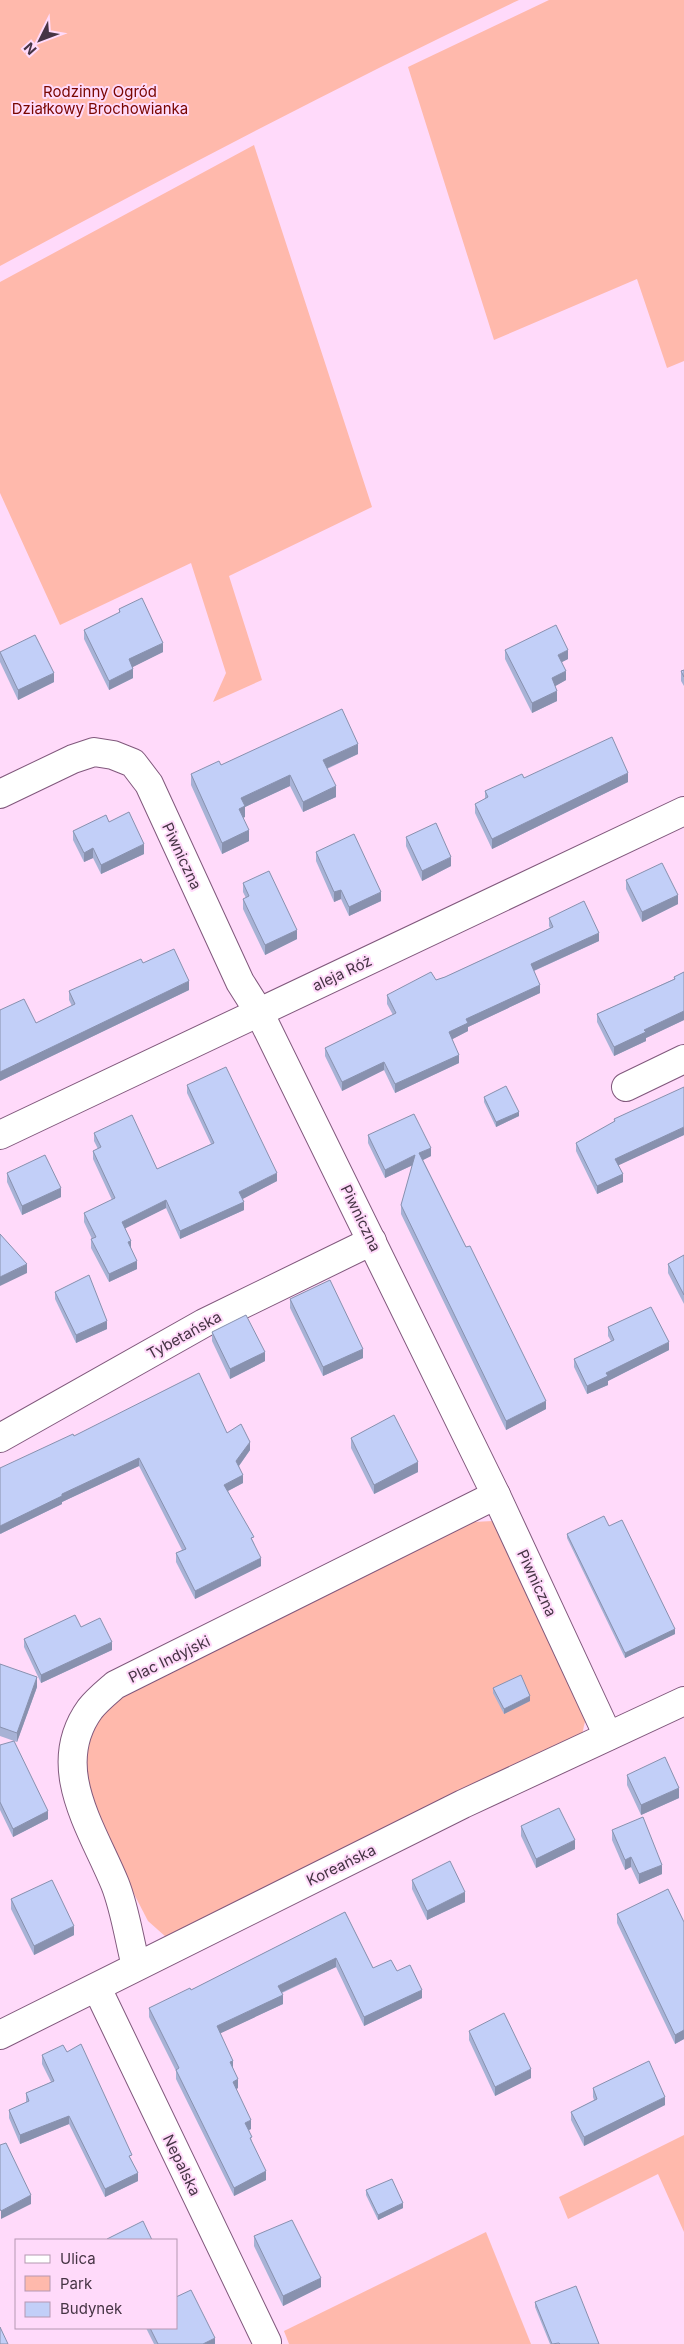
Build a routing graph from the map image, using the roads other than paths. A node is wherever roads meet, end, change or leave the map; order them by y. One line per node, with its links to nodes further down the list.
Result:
1 (0, 794): 3 (street, Piwniczna)
2 (684, 811): 3 (street, aleja Róż)
3 (259, 1012): 6 (street, aleja Róż); 7 (street, Piwniczna)
4 (684, 1059): 5 (street)
5 (626, 1087)
6 (0, 1135)
7 (372, 1240): 8 (street, Tybetańska); 9 (street, Piwniczna)
8 (0, 1438)
9 (496, 1495): 11 (street, Piwniczna); 12 (street, Plac Indyjski)
10 (684, 1701): 11 (street, Koreańska)
11 (608, 1736): 12 (street, Koreańska)
12 (136, 1966): 13 (street, Koreańska)
13 (97, 1988): 14 (street, Koreańska); 15 (street, Nepalska)
14 (0, 2035)
15 (267, 2342)

